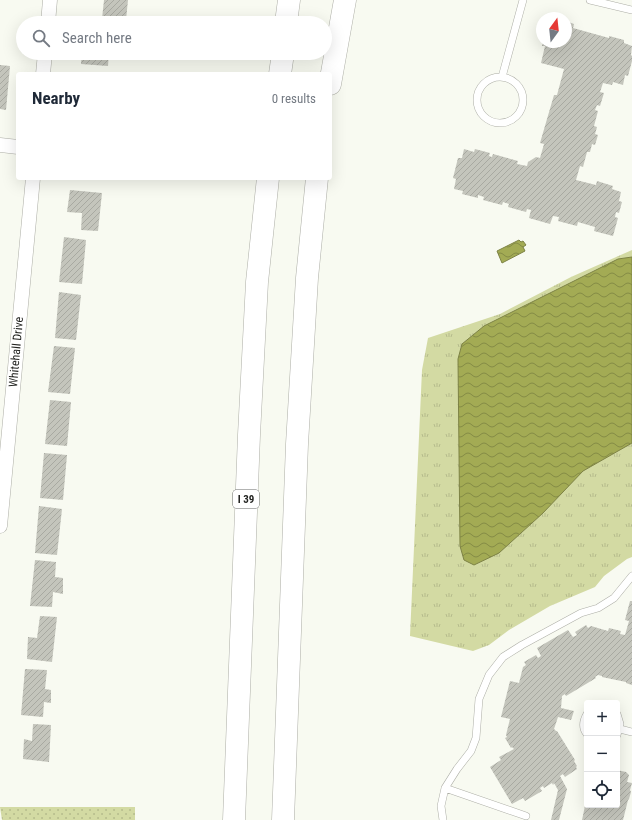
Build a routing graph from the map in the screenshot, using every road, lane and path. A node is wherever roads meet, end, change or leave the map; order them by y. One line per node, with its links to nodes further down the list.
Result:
1 (50, 0): 7 (street)
2 (289, 0): 8 (highway)
3 (345, 0): 13 (highway)
4 (523, 0): 14 (lane)
5 (590, 0): 6 (lane)
6 (632, 10)
7 (49, 16)
8 (287, 16)
9 (44, 60): 11 (street)
10 (282, 60): 12 (highway)
11 (43, 72)
12 (280, 72)
13 (332, 73)
14 (502, 77): 14 (lane)
15 (0, 145): 16 (street)
16 (16, 147)
17 (32, 180): 20 (street, Whitehall Drive)
18 (268, 180): 26 (highway, I 39)
19 (317, 180): 27 (highway)
20 (0, 526)
21 (632, 576): 24 (lane)
22 (620, 732): 23 (lane)
23 (632, 732)
24 (446, 788): 25 (lane); 28 (lane)
25 (526, 816)
26 (234, 820)
27 (283, 820)
28 (443, 820)

